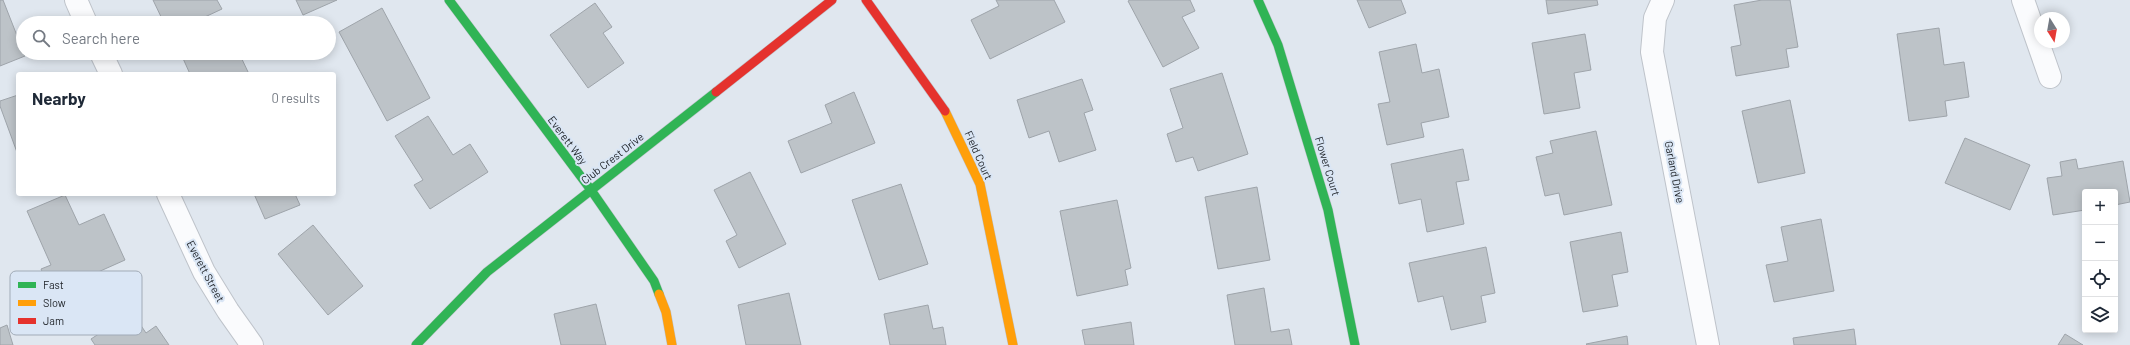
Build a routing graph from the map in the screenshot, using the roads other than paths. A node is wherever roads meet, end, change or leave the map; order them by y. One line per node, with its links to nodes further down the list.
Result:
1 (76, 0): 8 (street)
2 (449, 0): 12 (street, Everett Way)
3 (832, 0): 12 (street, Club Crest Drive)
4 (866, 0): 17 (street, Field Court)
5 (1258, 0): 18 (street, Flower Court)
6 (1663, 0): 19 (street, Garland Drive)
7 (2023, 0): 11 (street)
8 (83, 16)
9 (104, 60): 10 (street)
10 (110, 72)
11 (2050, 77)
12 (591, 190): 15 (street, Club Crest Drive); 16 (street, Everett Way)
13 (169, 196): 14 (street, Everett Street)
14 (252, 345)
15 (416, 345)
16 (672, 345)
17 (1013, 345)
18 (1355, 345)
19 (1708, 345)

